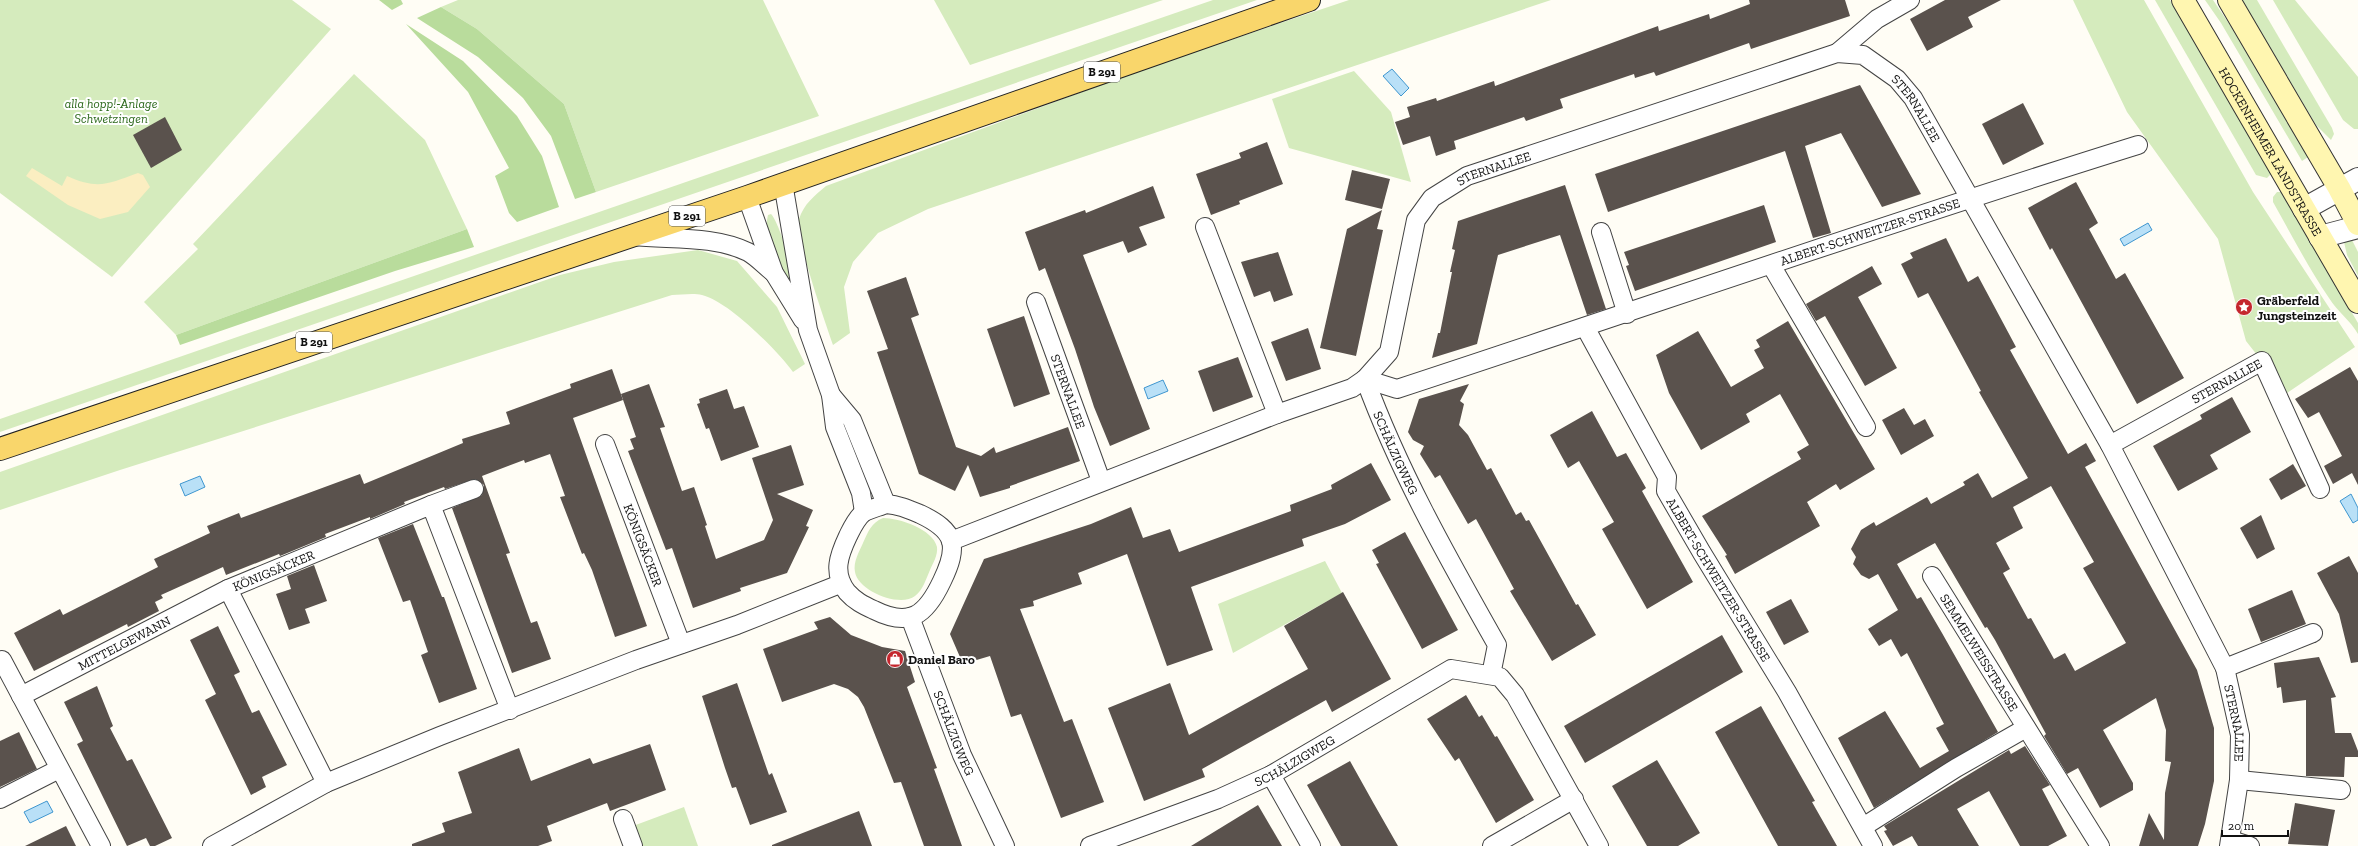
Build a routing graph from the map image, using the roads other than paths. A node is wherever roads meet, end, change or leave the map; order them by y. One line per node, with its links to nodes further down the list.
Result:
1 (1309, 0): 7 (main road, B 291)
2 (1910, 0): 5 (street, STERNALLEE)
3 (2183, 0): 11 (main road, HOCKENHEIMER LANDSTRASSE)
4 (2229, 0): 8 (main road)
5 (1837, 53): 10 (street, STERNALLEE); 25 (street, STERNALLEE)
6 (2138, 145): 10 (street)
7 (783, 183): 9 (main road, B 291); 24 (street)
8 (2349, 184): 11 (street); 12 (main road)
9 (747, 197): 16 (main road, B 291); 19 (street)
10 (1968, 198): 18 (street, ALBERT-SCHWEITZER-STRASSE); 30 (street, STERNALLEE)
11 (2304, 209): 17 (main road, HOCKENHEIMER LANDSTRASSE)
12 (2358, 224)
13 (1205, 227): 27 (street)
14 (2358, 227): 17 (street)
15 (1601, 232): 22 (street)
16 (628, 236): 19 (street); 31 (main road, B 291)
17 (2320, 237): 21 (main road, HOCKENHEIMER LANDSTRASSE)
18 (1771, 265): 22 (street, ALBERT-SCHWEITZER-STRASSE); 28 (street, ALBERT-SCHWEITZER-STRASSE)
19 (774, 273): 24 (street)
20 (1036, 302): 32 (street, STERNALLEE)
21 (2358, 302)
22 (1627, 314): 23 (street, ALBERT-SCHWEITZER-STRASSE)
23 (1585, 327): 25 (street, ALBERT-SCHWEITZER-STRASSE); 59 (street, ALBERT-SCHWEITZER-STRASSE)
24 (808, 330): 26 (street)
25 (1365, 379): 27 (street, STERNALLEE); 47 (street, SCHÄLZIGWEG)
26 (831, 396): 35 (street); 37 (street)
27 (1277, 414): 32 (street, STERNALLEE)
28 (1866, 426)
29 (606, 444): 44 (street, KÖNIGSÄCKER)
30 (2110, 445): 34 (street, STERNALLEE); 46 (street, STERNALLEE)
31 (0, 449)
32 (1101, 481): 38 (street, STERNALLEE)
33 (474, 489): 36 (street, KÖNIGSÄCKER)
34 (2320, 489)
35 (886, 504): 37 (street); 38 (street)
36 (431, 505): 41 (street, KÖNIGSÄCKER); 49 (street)
37 (864, 512): 40 (street)
38 (951, 541): 42 (street)
39 (1932, 576): 50 (street, SEMMELWEISSTRASSE)
40 (840, 584): 42 (street); 44 (street)
41 (228, 589): 48 (street, MITTELGEWANN); 54 (street, KÖNIGSÄCKER)
42 (910, 618): 64 (street, SCHÄLZIGWEG)
43 (2313, 633): 46 (street, STERNALLEE)
44 (681, 644): 49 (street)
45 (0, 661): 48 (street)
46 (2225, 668): 53 (street, STERNALLEE)
47 (1491, 675): 52 (street, SCHÄLZIGWEG); 57 (street, SCHÄLZIGWEG)
48 (21, 696): 51 (street)
49 (510, 710): 54 (street)
50 (2026, 728): 59 (street); 70 (street, SEMMELWEISSTRASSE)
51 (59, 769): 56 (street); 61 (street)
52 (1271, 775): 65 (street, SCHÄLZIGWEG); 66 (street)
53 (2239, 780): 55 (street, STERNALLEE); 60 (street, STERNALLEE)
54 (326, 783): 62 (street)
55 (2341, 790)
56 (0, 799)
57 (1574, 799): 67 (street); 68 (street, SCHÄLZIGWEG)
58 (623, 820): 63 (street)
59 (1863, 827): 69 (street, ALBERT-SCHWEITZER-STRASSE)
60 (2230, 843): 71 (street, STERNALLEE)
61 (101, 846)
62 (212, 846)
63 (633, 846)
64 (1006, 846)
65 (1090, 846)
66 (1311, 846)
67 (1492, 846)
68 (1599, 846)
69 (1873, 846)
70 (2100, 846)
71 (2250, 846)

